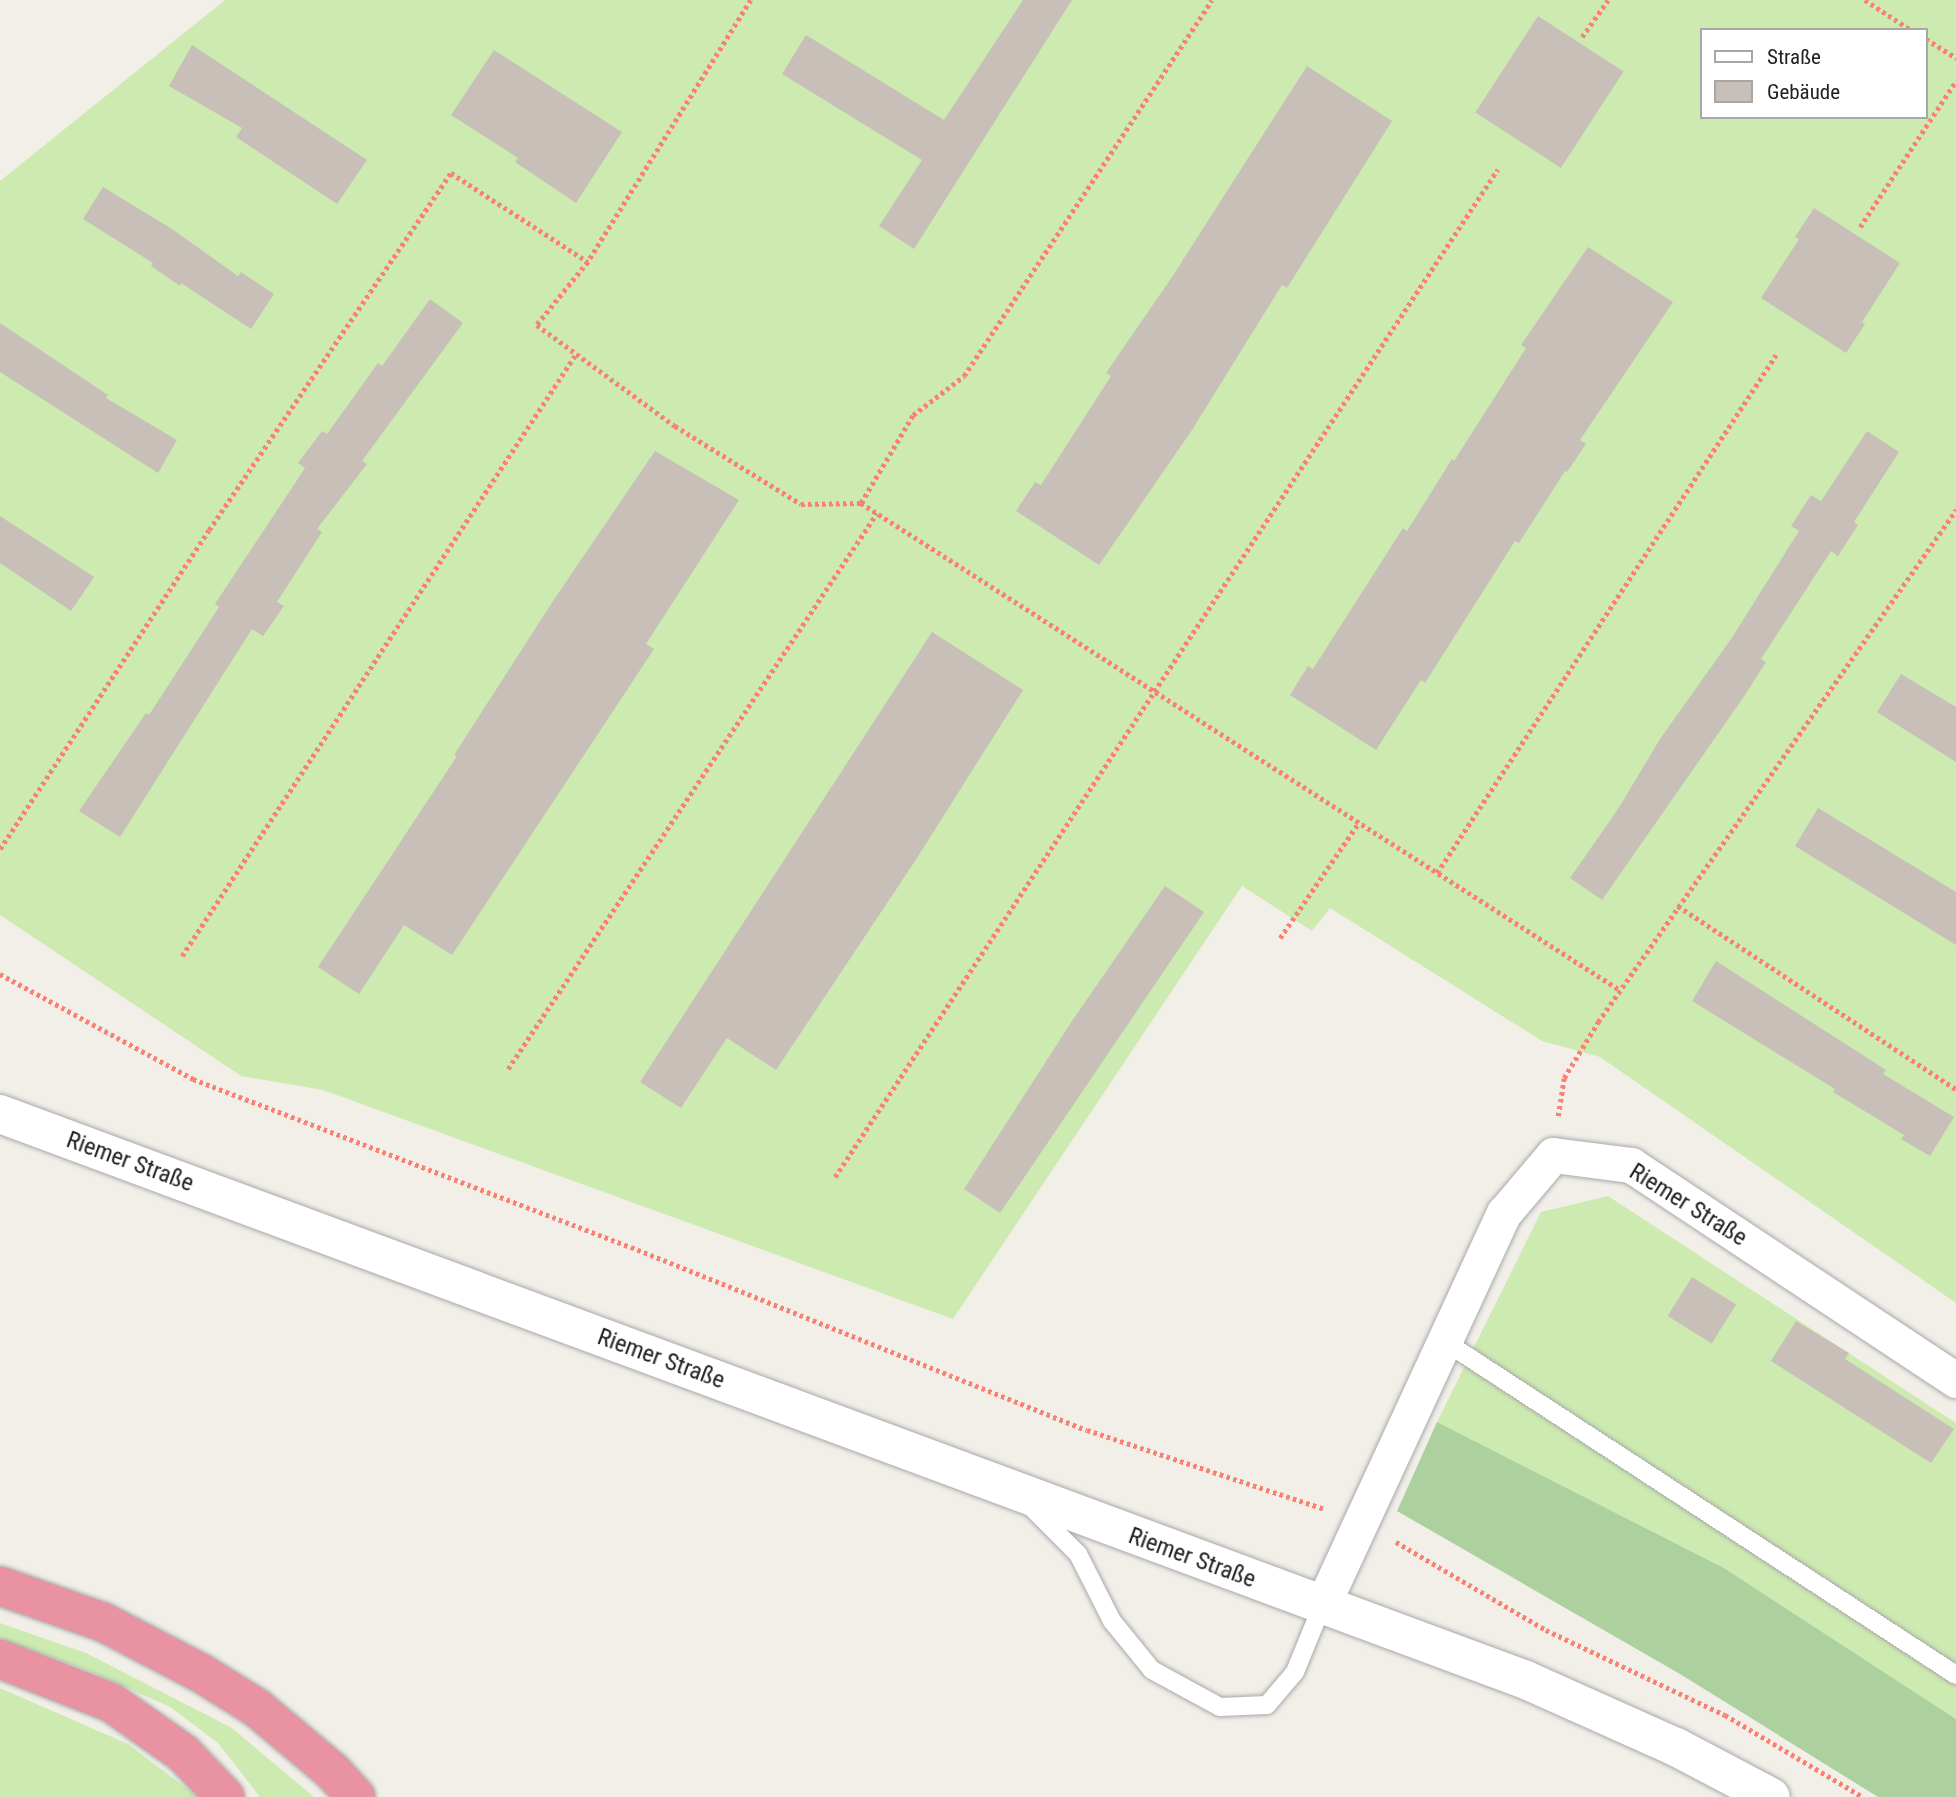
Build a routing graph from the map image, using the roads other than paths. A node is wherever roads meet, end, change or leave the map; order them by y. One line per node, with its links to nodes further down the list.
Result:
1 (0, 1114): 4 (street, Riemer Straße)
2 (1444, 1341): 3 (street, Riemer Straße); 6 (street); 8 (lane)
3 (1956, 1380)
4 (1015, 1492): 6 (street, Riemer Straße); 6 (lane)
5 (0, 1586): 10 (highway)
6 (1322, 1606): 11 (street, Riemer Straße)
7 (0, 1659): 9 (highway)
8 (1956, 1675)
9 (225, 1797)
10 (356, 1797)
11 (1771, 1797)

